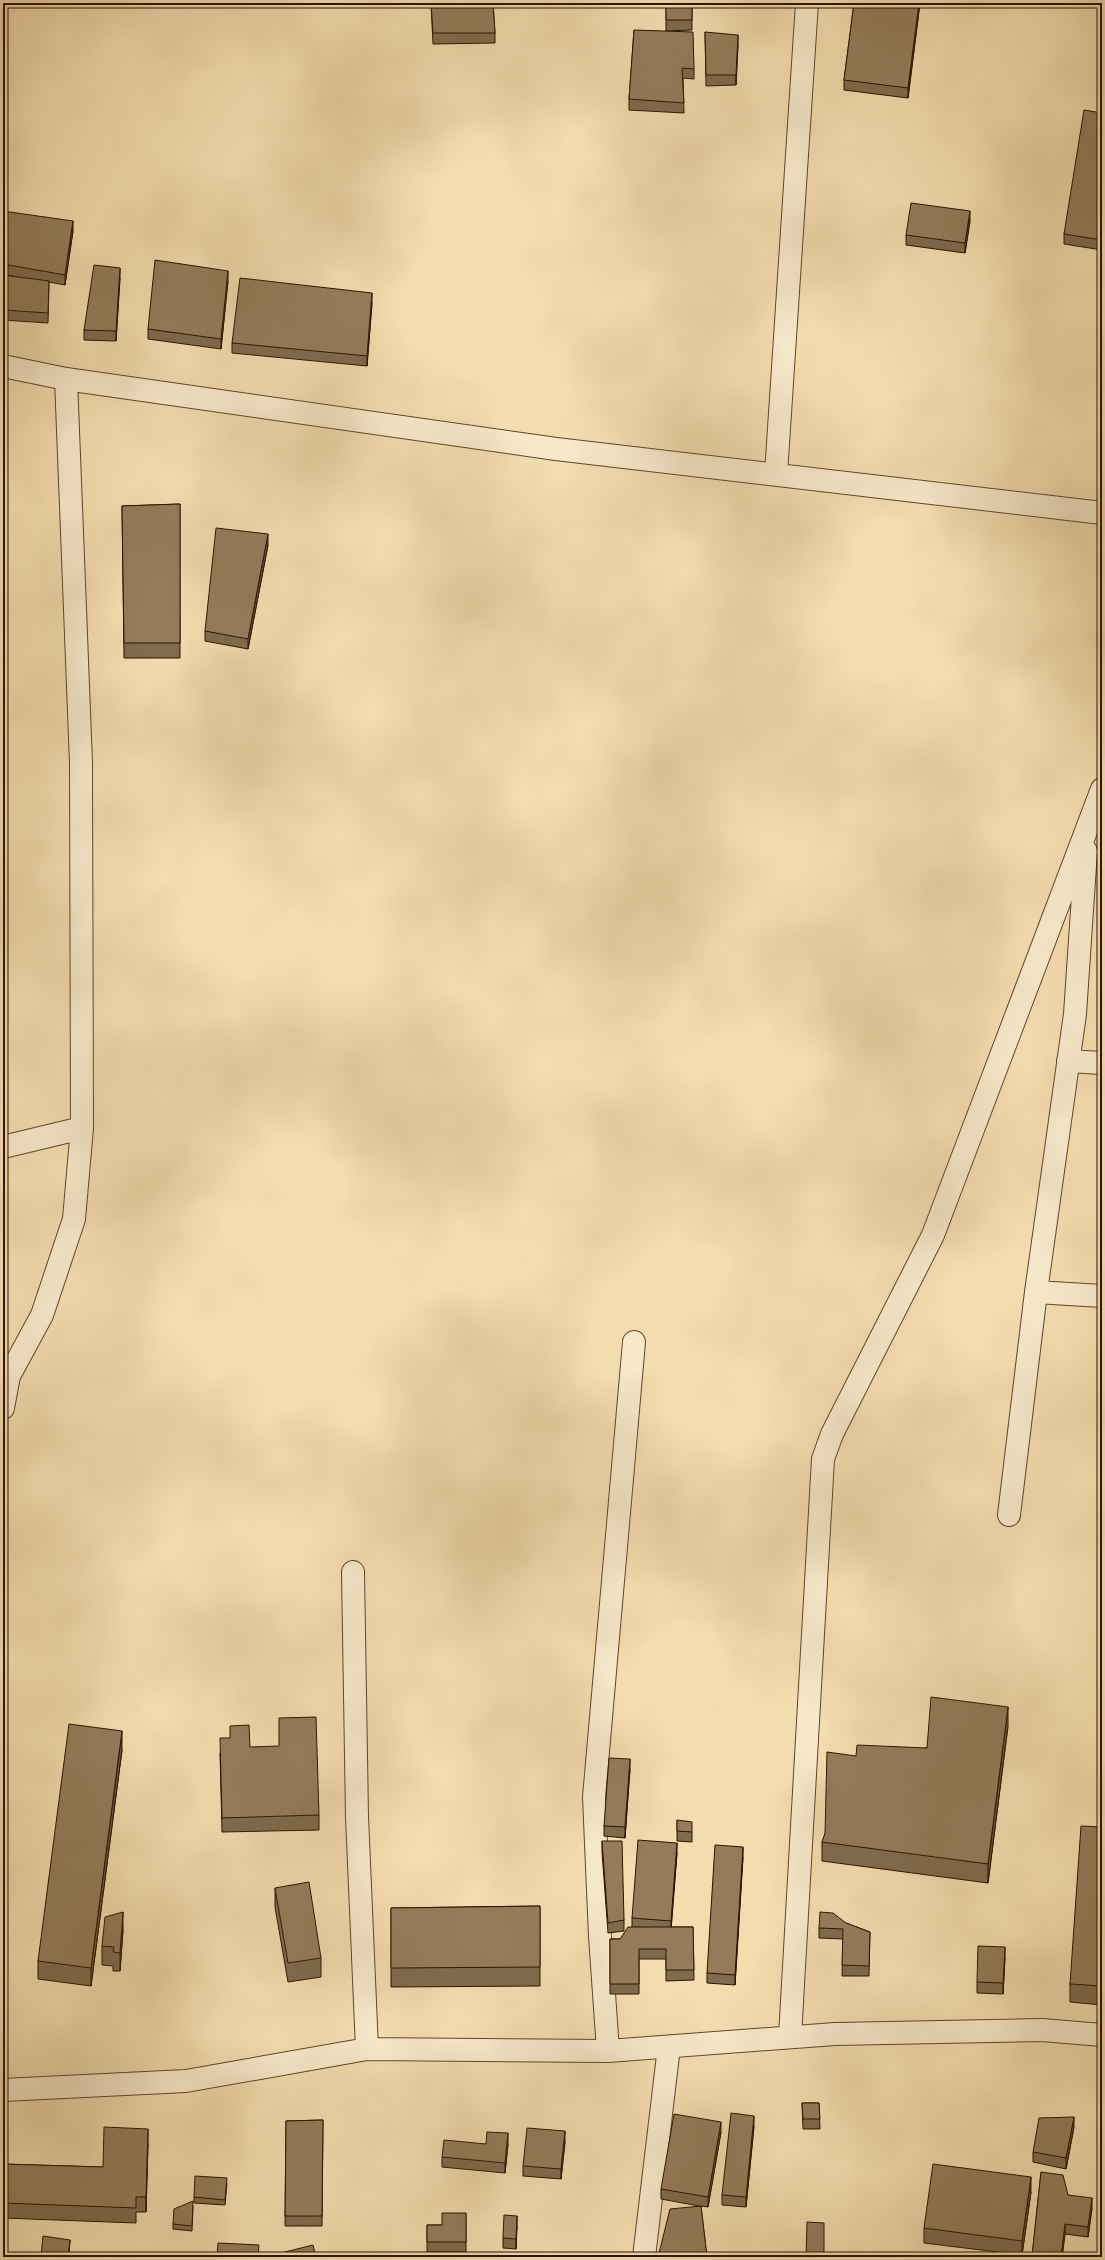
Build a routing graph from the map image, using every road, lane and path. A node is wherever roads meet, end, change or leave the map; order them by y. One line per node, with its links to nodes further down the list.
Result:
1 (807, 3): 4 (street)
2 (3, 366): 3 (street)
3 (66, 379): 4 (street); 10 (street)
4 (776, 474): 5 (street)
5 (1102, 513)
6 (1102, 789): 7 (street)
7 (1088, 828): 8 (street); 19 (street)
8 (1068, 1062): 9 (street); 12 (street)
9 (1102, 1063)
10 (82, 1128): 11 (street); 15 (street)
11 (3, 1146)
12 (1036, 1292): 13 (street); 16 (street)
13 (1102, 1296)
14 (634, 1342): 22 (street)
15 (3, 1408)
16 (1009, 1515)
17 (353, 1572): 21 (street)
18 (1102, 2035): 19 (street)
19 (790, 2037): 20 (street)
20 (668, 2047): 22 (street); 24 (street)
21 (367, 2049): 22 (street); 23 (street)
22 (608, 2051)
23 (3, 2090)
24 (644, 2257)

